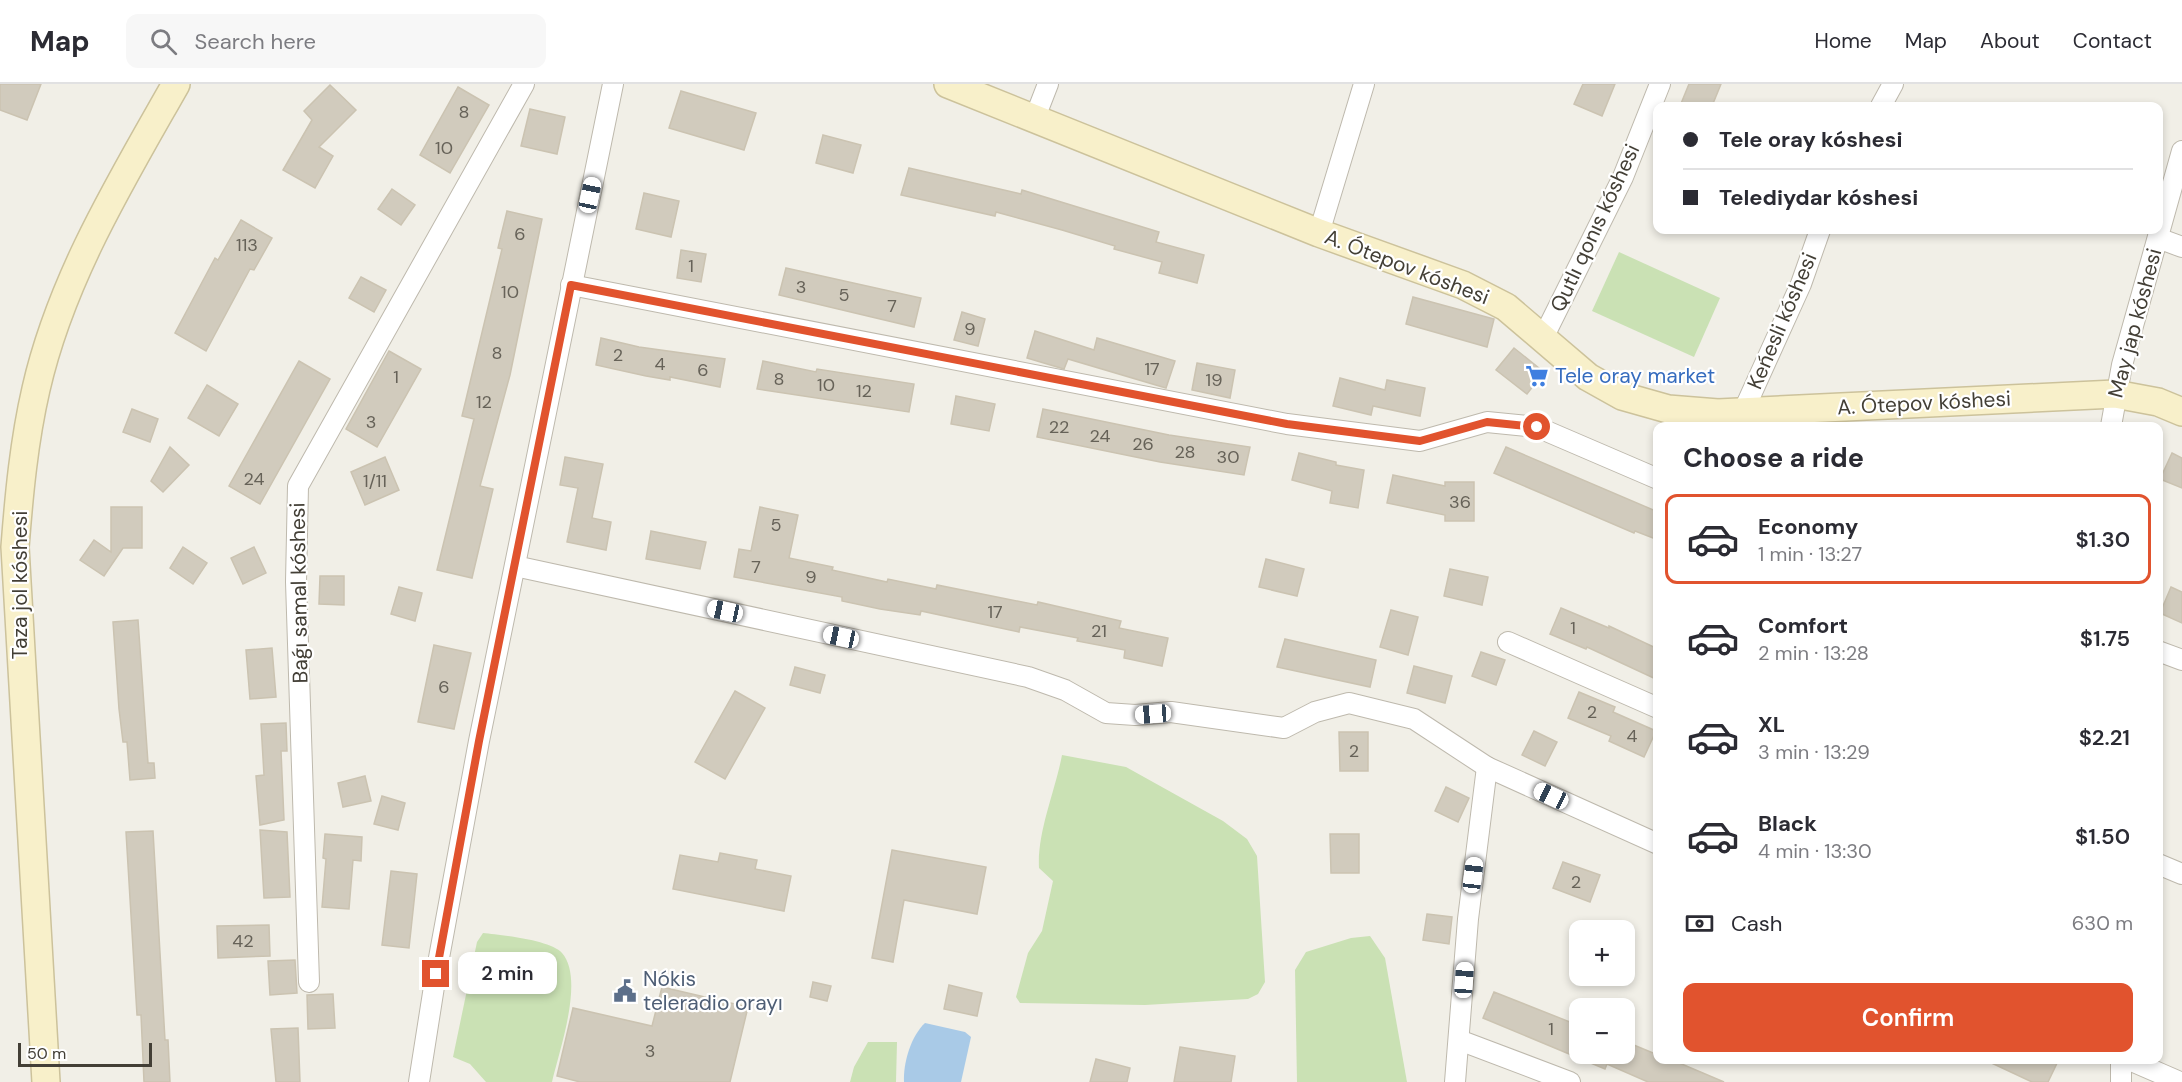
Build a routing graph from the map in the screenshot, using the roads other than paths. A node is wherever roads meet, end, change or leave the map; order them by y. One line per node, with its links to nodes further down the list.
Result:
1 (176, 84): 38 (street, Taza jol kóshesi)
2 (524, 84): 34 (street, Baǵı samal kóshesi)
3 (613, 84): 18 (street)
4 (948, 84): 10 (street, A. Ótepov kóshesi)
5 (1048, 84): 10 (street)
6 (1364, 84): 13 (street)
7 (1659, 84): 19 (street, Qutlı qonıs kóshesi)
8 (1893, 84): 9 (street)
9 (1883, 102)
10 (1034, 120): 13 (street, A. Ótepov kóshesi)
11 (2182, 151): 12 (street, May jap kóshesi)
12 (2163, 219)
13 (1319, 233): 19 (street, A. Ótepov kóshesi)
14 (1819, 234): 21 (street, Keńesli kóshesi)
15 (2159, 234): 16 (street, May jap kóshesi)
16 (2158, 237): 17 (street); 20 (street, May jap kóshesi)
17 (2182, 247)
18 (571, 285): 24 (street); 25 (street)
19 (1543, 338): 21 (street, A. Ótepov kóshesi)
20 (2115, 394): 21 (street, A. Ótepov kóshesi); 22 (street, A. Ótepov kóshesi); 23 (street, May jap kóshesi)
21 (1743, 412)
22 (2182, 412)
23 (2112, 422)
24 (1653, 477)
25 (515, 566): 30 (street); 39 (street)
26 (1508, 642): 29 (street)
27 (2163, 653): 28 (street)
28 (2182, 660)
29 (1653, 706)
30 (1487, 766): 31 (street); 35 (street)
31 (1653, 842)
32 (2163, 866): 33 (street)
33 (2182, 874)
34 (309, 982)
35 (1459, 1040): 40 (street); 41 (street)
36 (2121, 1064): 42 (street)
37 (2139, 1064): 43 (street)
38 (46, 1082)
39 (420, 1082)
40 (1455, 1082)
41 (1570, 1082)
42 (2121, 1082)
43 (2180, 1082)

